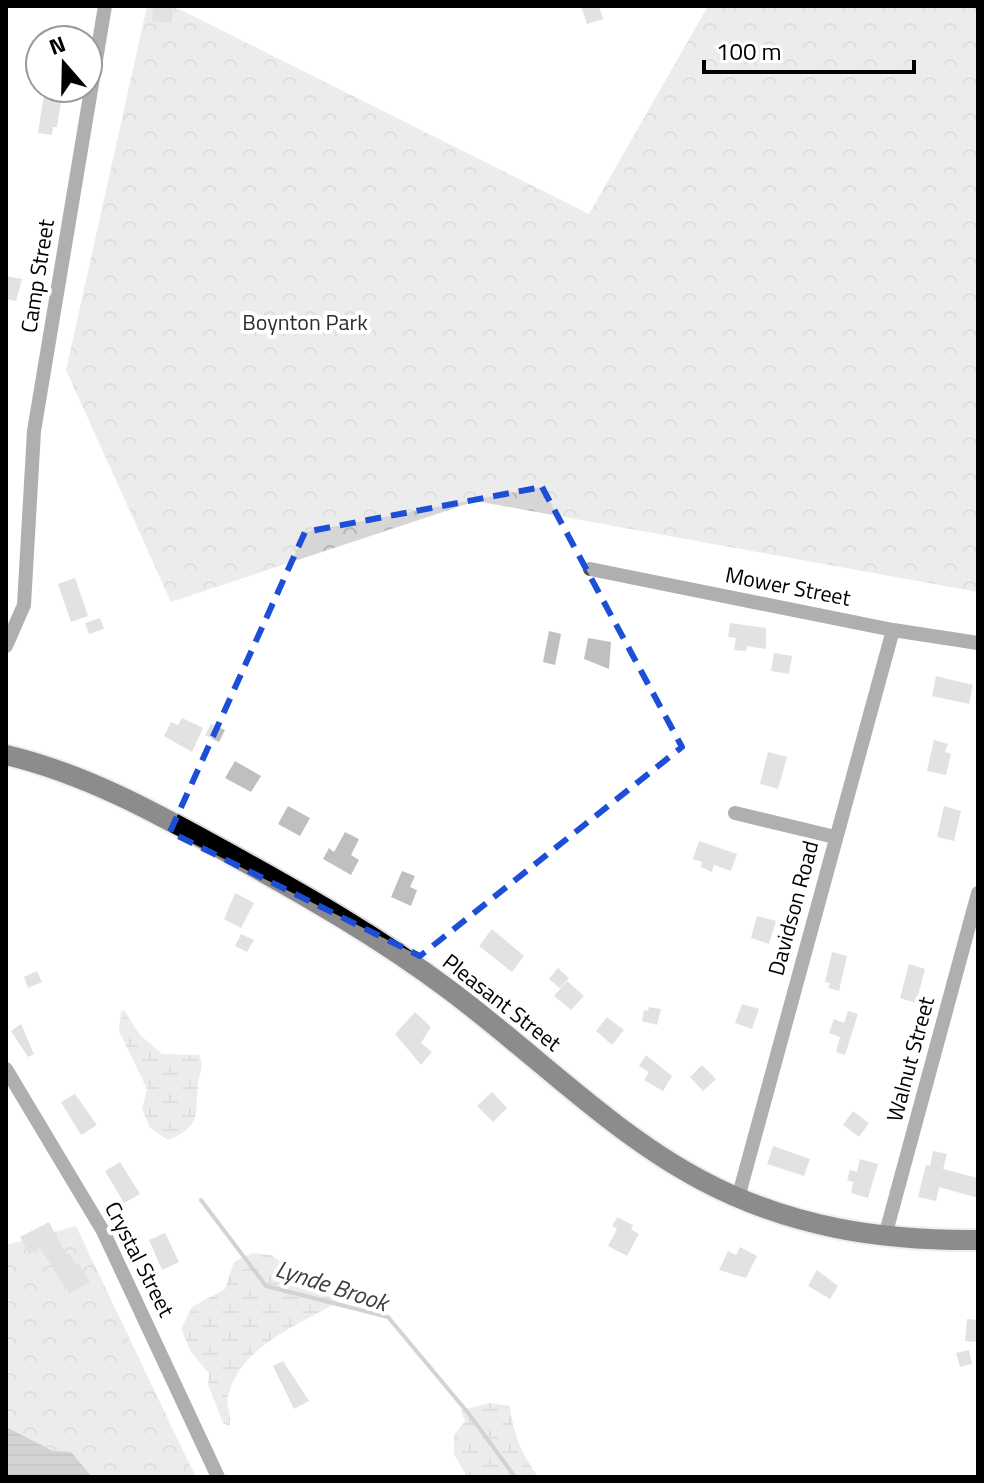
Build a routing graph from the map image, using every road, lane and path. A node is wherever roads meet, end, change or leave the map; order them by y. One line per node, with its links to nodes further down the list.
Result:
1 (105, 6): 5 (street, Camp Street)
2 (590, 569): 3 (street, Mower Street)
3 (893, 630): 4 (street, Mower Street); 8 (street, Davidson Road)
4 (978, 643)
5 (6, 646)
6 (6, 755): 11 (main road, Pleasant Street)
7 (735, 813): 8 (street)
8 (835, 837): 11 (street, Davidson Road)
9 (978, 893): 12 (street, Walnut Street)
10 (6, 1069): 14 (street, Crystal Street)
11 (738, 1198): 12 (main road, Pleasant Street)
12 (885, 1236): 13 (main road, Pleasant Street)
13 (978, 1240)
14 (218, 1477)

